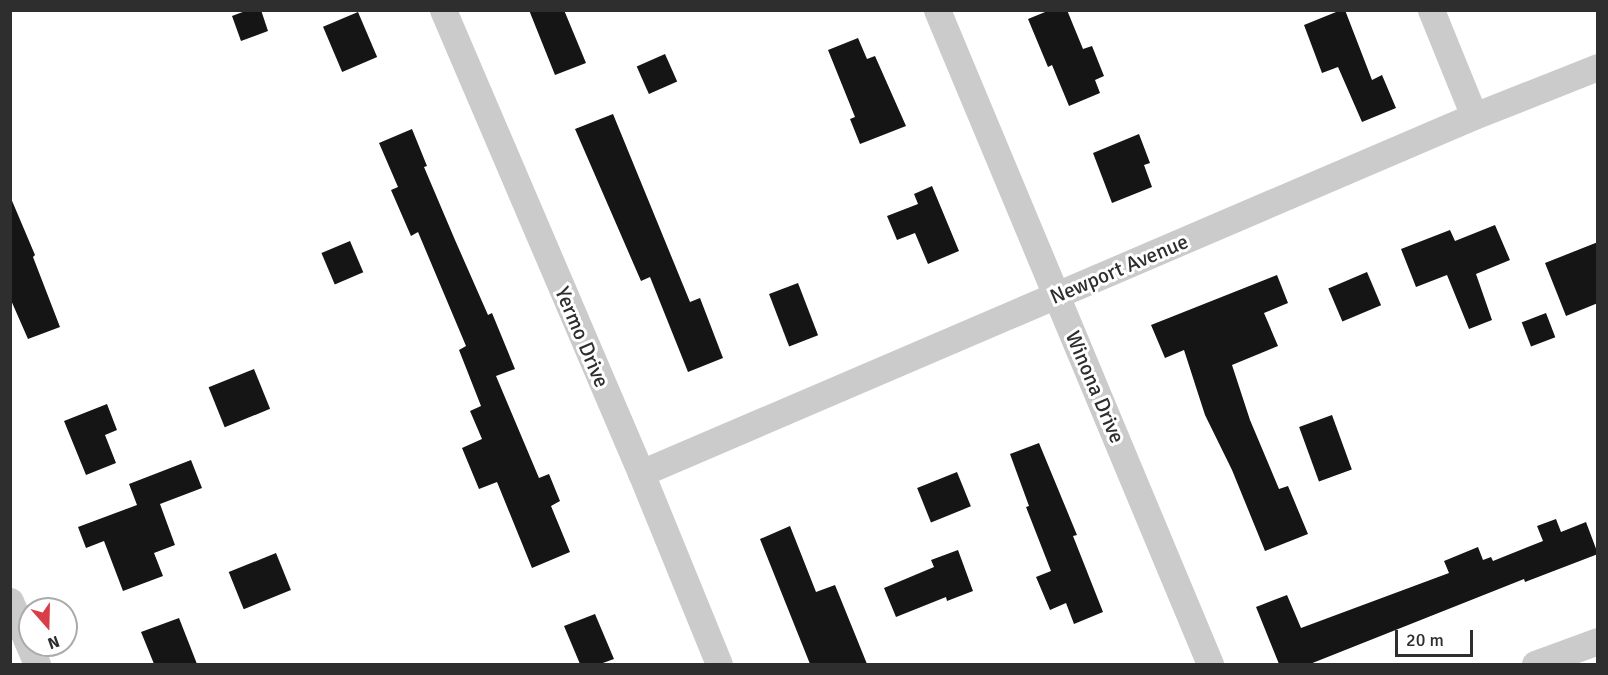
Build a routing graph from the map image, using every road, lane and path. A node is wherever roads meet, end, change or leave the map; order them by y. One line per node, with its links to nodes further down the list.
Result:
1 (443, 10): 7 (street, Yermo Drive)
2 (937, 10): 6 (street, Winona Drive)
3 (1431, 10): 5 (street)
4 (1598, 67): 5 (street, Newport Avenue)
5 (1474, 116): 6 (street, Newport Avenue)
6 (1057, 296): 7 (street, Newport Avenue); 12 (street, Winona Drive)
7 (641, 473): 11 (street, Yermo Drive)
8 (10, 601): 10 (street)
9 (1598, 641): 13 (street)
10 (37, 664)
11 (719, 664)
12 (1210, 664)
13 (1535, 664)

